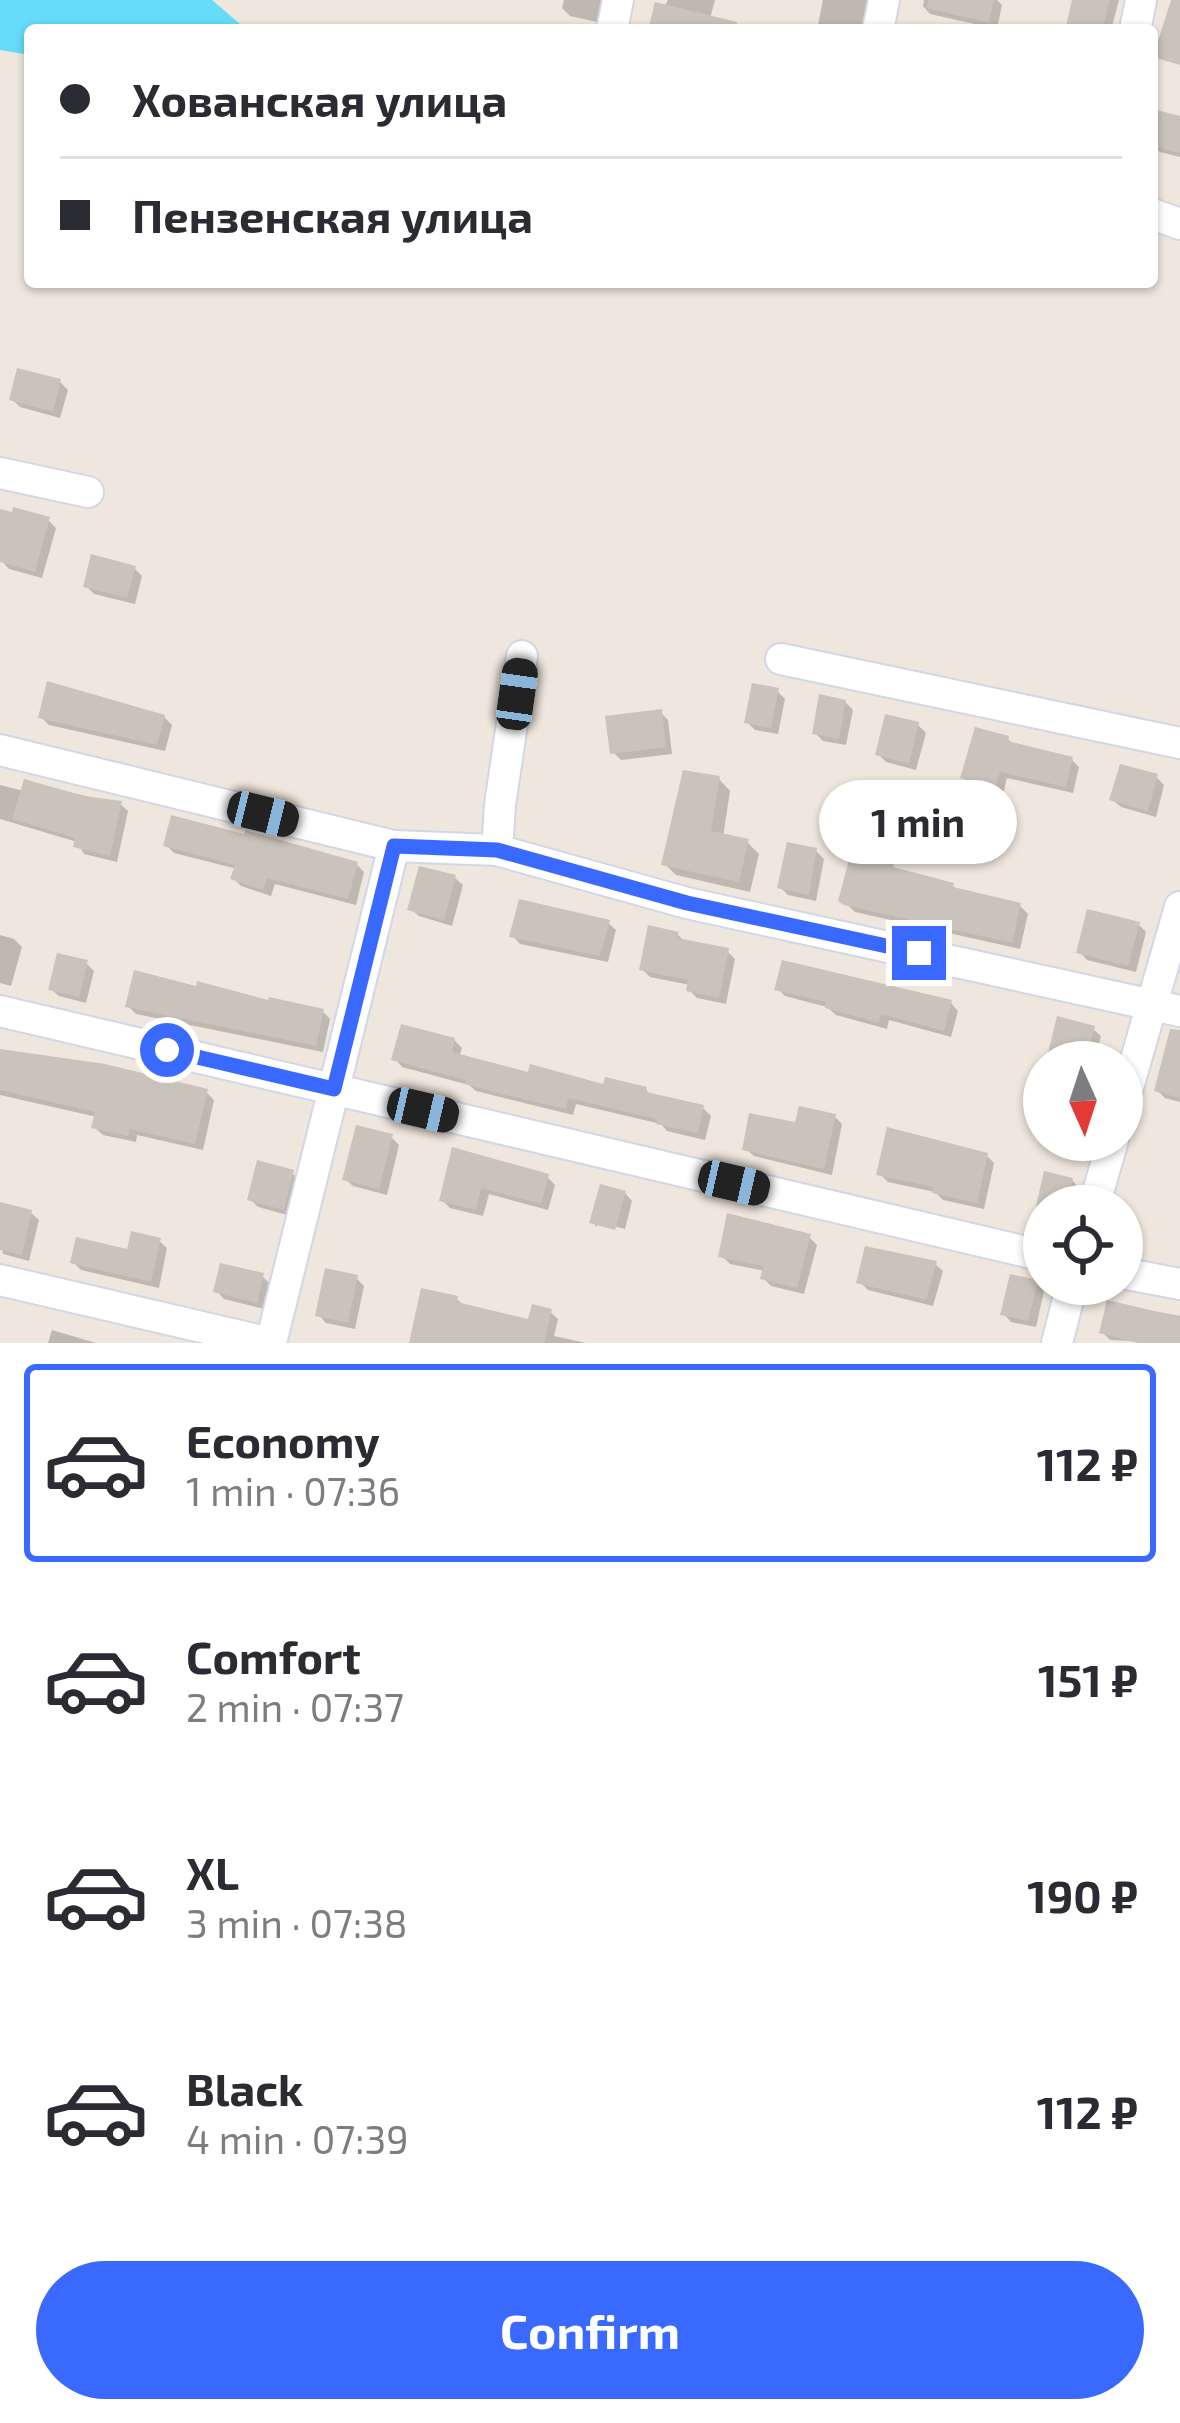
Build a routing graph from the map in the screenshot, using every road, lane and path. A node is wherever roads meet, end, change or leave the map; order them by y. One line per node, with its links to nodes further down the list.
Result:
1 (0, 473): 2 (street)
2 (88, 492)
3 (522, 656): 8 (street)
4 (781, 659): 5 (street)
5 (1180, 743)
6 (0, 750): 7 (street)
7 (394, 846): 8 (street); 13 (street)
8 (497, 850): 10 (street)
9 (1180, 907): 10 (street)
10 (1166, 1007): 12 (street)
11 (0, 1010): 13 (street)
12 (1143, 1060)
13 (334, 1089): 14 (street); 19 (street)
14 (1023, 1251)
15 (1143, 1277): 17 (street)
16 (0, 1280): 19 (street)
17 (1180, 1285)
18 (1067, 1305): 20 (street)
19 (271, 1343)
20 (1057, 1343)

